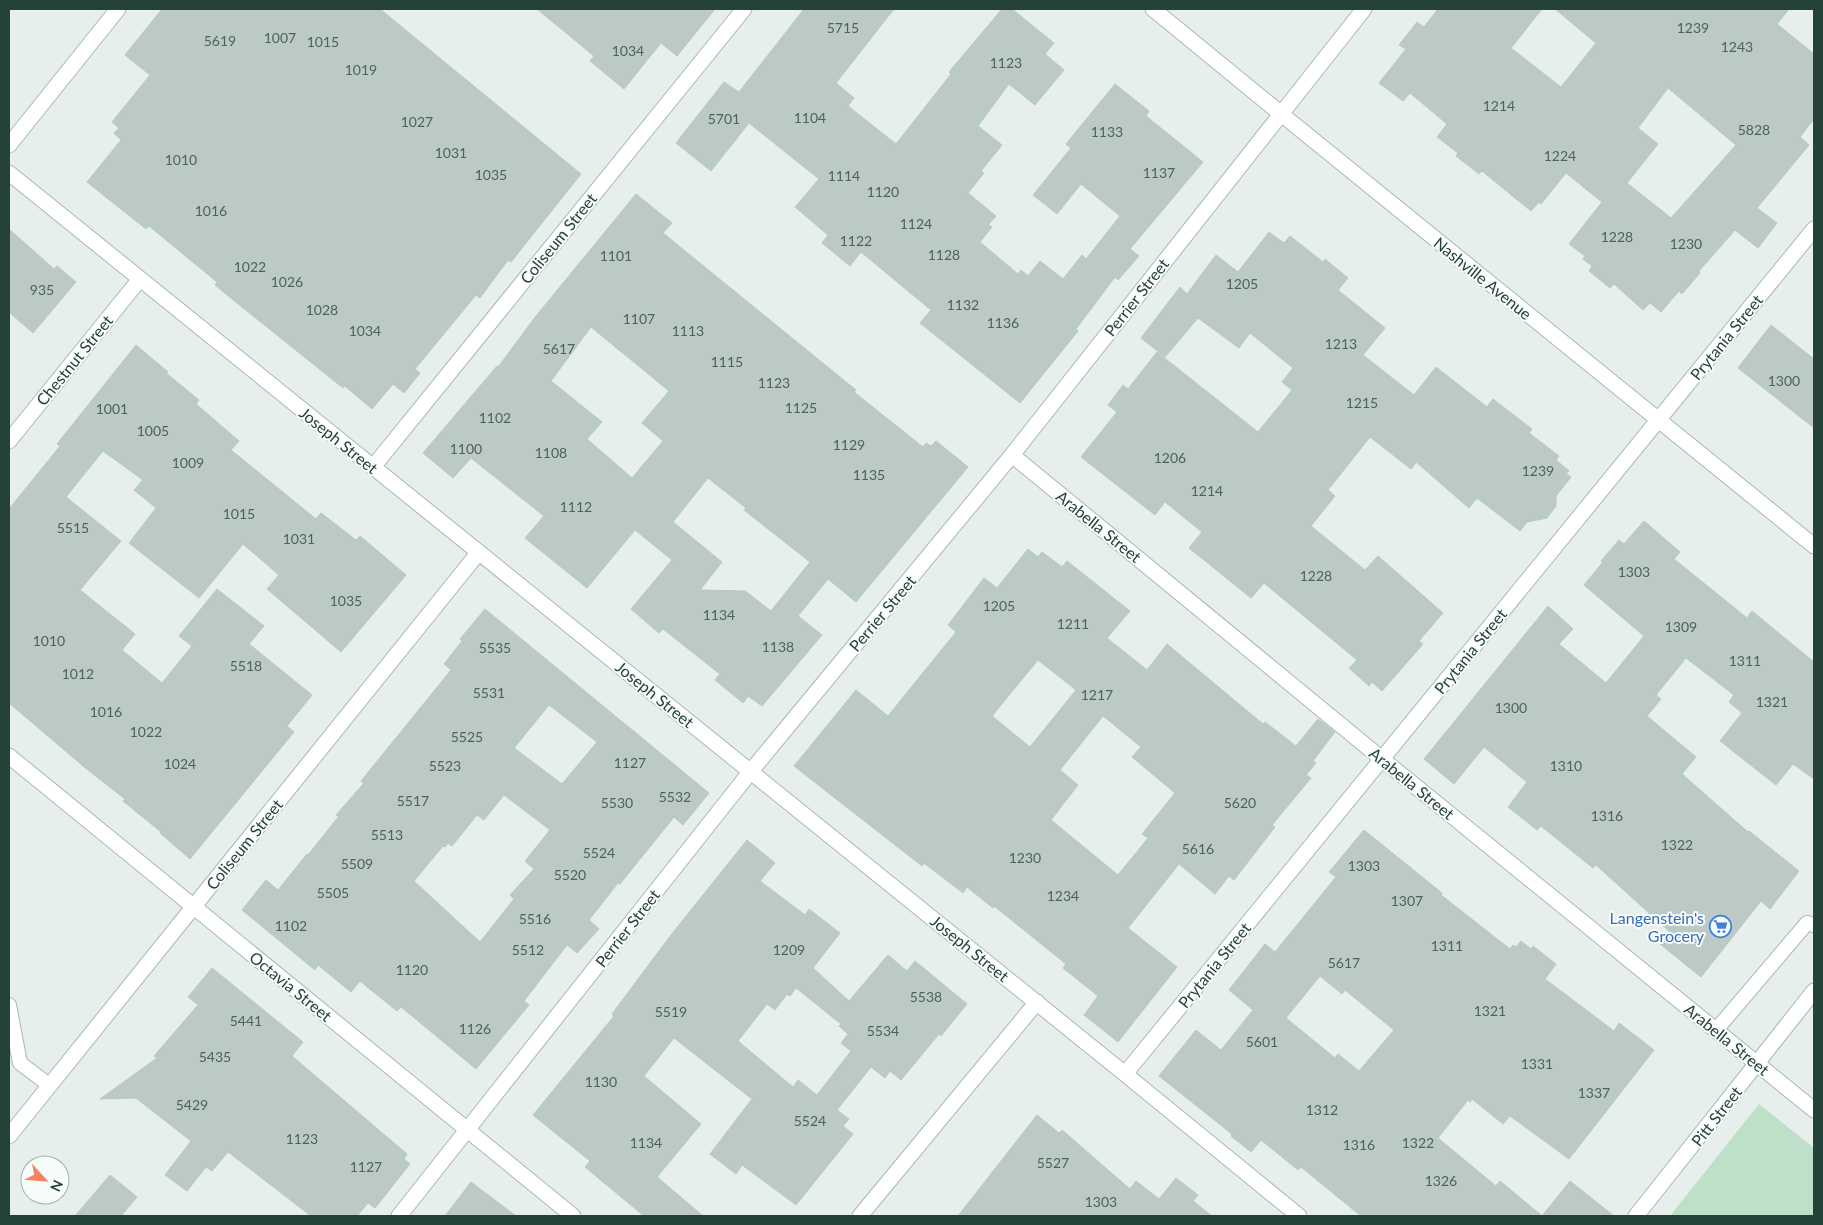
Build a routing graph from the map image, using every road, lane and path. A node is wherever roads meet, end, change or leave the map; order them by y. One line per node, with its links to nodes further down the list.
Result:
1 (118, 9): 6 (street)
2 (744, 9): 13 (street, Coliseum Street)
3 (1153, 9): 5 (street, Nashville Avenue)
4 (1364, 9): 5 (street, Perrier Street)
5 (1280, 114): 10 (street, Nashville Avenue); 12 (street, Perrier Street)
6 (9, 144)
7 (9, 173): 9 (street, Joseph Street)
8 (1814, 229): 10 (street, Prytania Street)
9 (140, 279): 11 (street, Chestnut Street); 13 (street, Joseph Street)
10 (1659, 419): 14 (street, Nashville Avenue); 16 (street, Prytania Street)
11 (9, 442)
12 (1012, 455): 16 (street, Arabella Street); 18 (street, Perrier Street)
13 (373, 467): 15 (street, Joseph Street)
14 (1814, 546)
15 (479, 552): 18 (street, Joseph Street); 19 (street, Coliseum Street)
16 (1382, 759): 24 (street, Arabella Street); 26 (street, Prytania Street)
17 (10, 760): 19 (street, Octavia Street)
18 (751, 772): 22 (street, Joseph Street); 29 (street, Perrier Street)
19 (194, 906): 27 (street, Coliseum Street); 29 (street, Octavia Street)
20 (1814, 925): 24 (lane)
21 (1814, 991): 25 (street, Pitt Street)
22 (1037, 1002): 26 (street, Joseph Street); 33 (street)
23 (9, 1005): 27 (lane)
24 (1716, 1030): 25 (street, Arabella Street)
25 (1758, 1064): 28 (street, Arabella Street); 35 (street, Pitt Street)
26 (1126, 1074): 34 (street, Joseph Street)
27 (50, 1085): 30 (street, Coliseum Street)
28 (1814, 1110)
29 (468, 1129): 31 (street, Perrier Street); 32 (street, Octavia Street)
30 (9, 1136)
31 (399, 1216)
32 (573, 1216)
33 (860, 1216)
34 (1299, 1216)
35 (1636, 1216)

